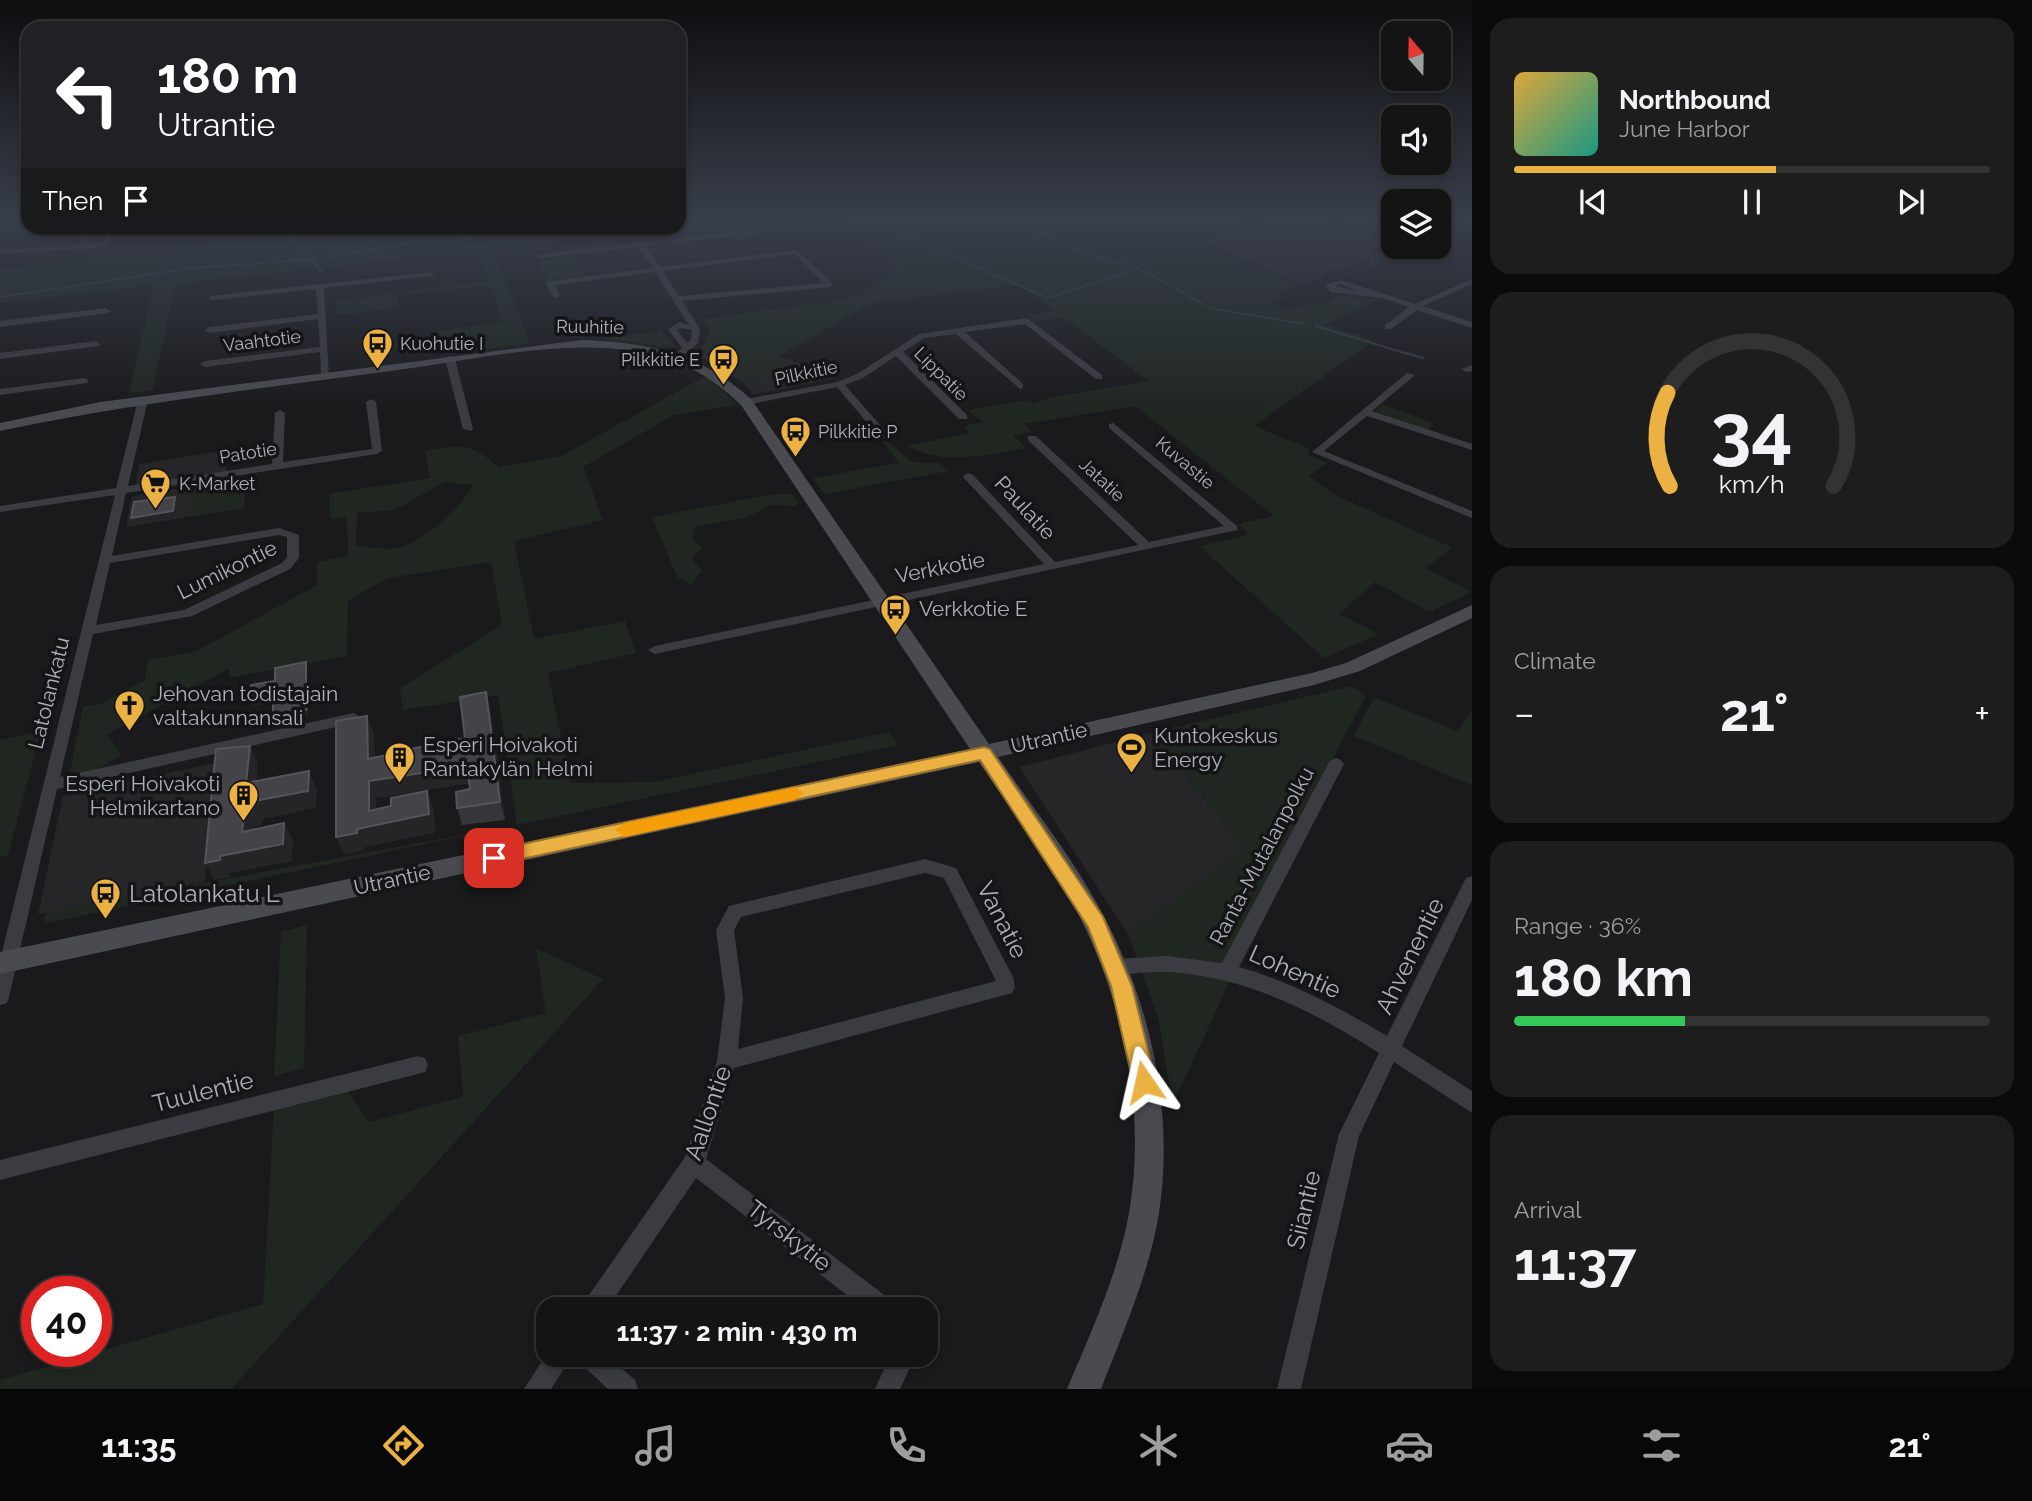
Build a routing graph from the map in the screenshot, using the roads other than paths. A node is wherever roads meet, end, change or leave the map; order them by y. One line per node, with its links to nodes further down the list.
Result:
1 (355, 283): 8 (street)
2 (551, 283): 9 (street)
3 (667, 283): 12 (street)
4 (828, 283): 12 (street)
5 (1338, 283): 10 (street)
6 (1343, 283): 10 (street)
7 (1468, 283): 13 (street)
8 (320, 287): 11 (street); 15 (street)
9 (556, 296)
10 (1383, 296): 13 (street)
11 (213, 298)
12 (678, 299): 19 (street)
13 (1415, 307): 17 (street); 18 (street)
14 (106, 311): 16 (street)
15 (321, 316): 20 (street); 23 (street)
16 (0, 324)
17 (1472, 325)
18 (1388, 327)
19 (696, 329): 24 (street); 24 (street)
20 (209, 330)
21 (958, 331): 25 (street, Pilkkitie); 31 (street, Pilkkitie); 34 (street)
22 (96, 344): 26 (street)
23 (323, 349): 28 (street, Vaahtotie); 30 (street)
24 (683, 353): 27 (street, Ruuhitie); 38 (street, Ruuhitie)
25 (898, 353): 33 (street, Pilkkitie); 41 (street, Lippatie)
26 (0, 356)
27 (450, 359): 30 (street, Ruuhitie); 44 (street)
28 (205, 364)
29 (1410, 375): 39 (street)
30 (326, 376): 36 (street, Ruuhitie)
31 (1099, 377)
32 (84, 381): 35 (street)
33 (839, 384): 38 (street, Pilkkitie); 45 (street)
34 (1020, 386)
35 (0, 392)
36 (143, 400): 42 (street, Ruuhitie); 50 (street, Latolankatu)
37 (371, 402): 48 (street, Patotie)
38 (746, 402): 57 (street, Ruuhitie)
39 (1365, 412): 47 (street); 52 (street)
40 (280, 413): 48 (street)
41 (963, 418)
42 (0, 426)
43 (1113, 426): 53 (street, Kuvastie)
44 (467, 429)
45 (884, 436)
46 (1032, 438): 54 (street, Jatatie)
47 (1472, 447)
48 (277, 467): 50 (street, Patotie)
49 (968, 476): 56 (street, Paulatie)
50 (119, 491): 51 (street, Patotie); 55 (street, Latolankatu)
51 (0, 509)
52 (1472, 515)
53 (1233, 528): 54 (street, Verkkotie)
54 (1147, 547): 56 (street, Verkkotie)
55 (103, 561): 59 (street, Latolankatu); 59 (street, Lumikontie)
56 (1053, 567): 57 (street, Verkkotie)
57 (882, 602): 60 (street, Verkkotie); 62 (street, Ruuhitie)
58 (1472, 611): 62 (street, Utrantie)
59 (88, 631): 64 (street, Latolankatu)
60 (655, 650)
61 (365, 716): 64 (street)
62 (984, 753): 67 (street, Utrantie); 68 (street, Ruuhitie)
63 (1336, 764): 69 (street, Ranta-Mutalanpolku)
64 (50, 785): 67 (street, Latolankatu)
65 (1472, 883): 71 (street, Ahvenentie)
66 (725, 930): 72 (street, Aallontie); 72 (street, Vanatie)
67 (4, 962): 70 (street, Latolankatu)
68 (1116, 967): 69 (street, Lohentie); 85 (street, Ruuhitie)
69 (1228, 970): 71 (street, Lohentie)
70 (0, 996)
71 (1390, 1050): 74 (street, Lohentie); 86 (street, Siiantie)
72 (727, 1061): 75 (street, Aallontie)
73 (418, 1065): 76 (street, Tuulentie)
74 (1472, 1104)
75 (694, 1163): 77 (street, Aallontie); 78 (street, Tyrskytie)
76 (0, 1170)
77 (601, 1297)
78 (868, 1297)
79 (552, 1367): 82 (street)
80 (601, 1367): 83 (street)
81 (898, 1367): 84 (street)
82 (536, 1389)
83 (626, 1389)
84 (887, 1389)
85 (1084, 1389)
86 (1289, 1389)

